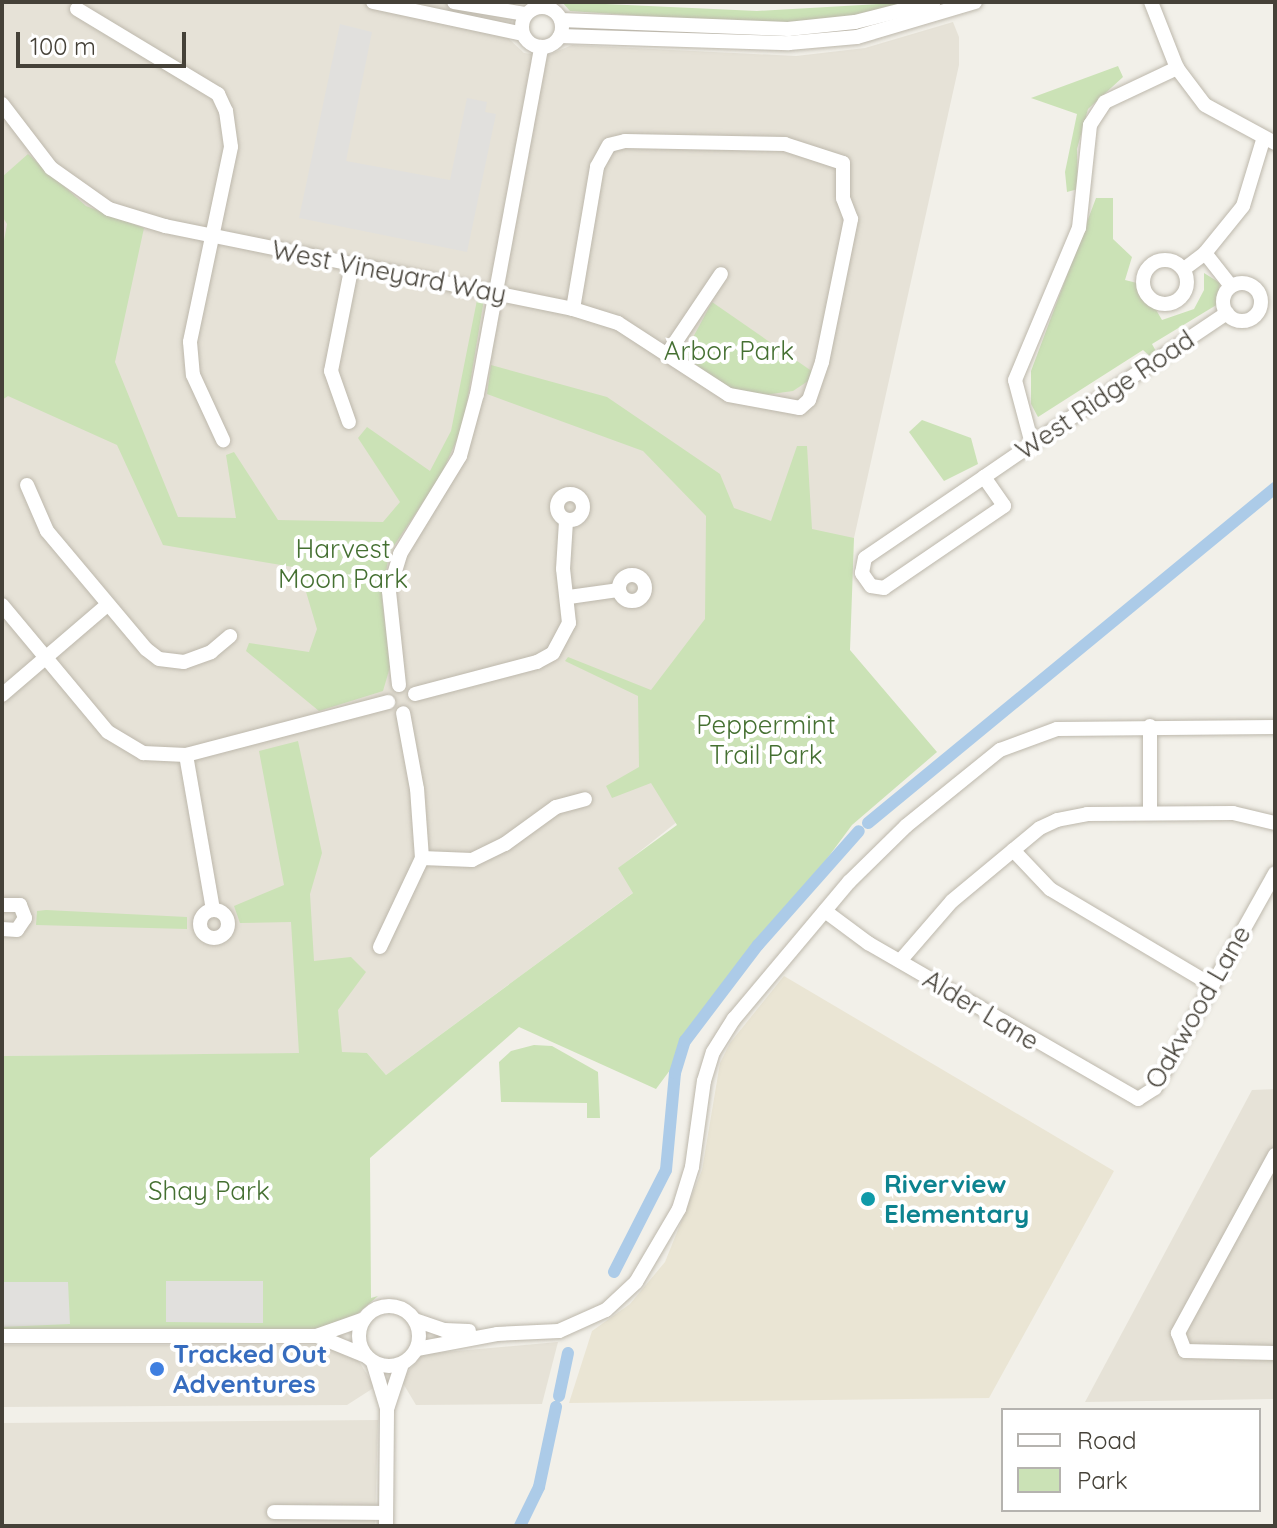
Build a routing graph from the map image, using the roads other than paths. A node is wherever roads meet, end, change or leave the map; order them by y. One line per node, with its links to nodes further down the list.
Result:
1 (373, 2): 10 (street)
2 (454, 2): 8 (street)
3 (934, 2): 9 (street)
4 (975, 2): 11 (street)
5 (1151, 2): 13 (street)
6 (545, 4): 8 (street); 9 (street)
7 (77, 9): 16 (street)
8 (526, 14): 10 (street)
9 (561, 20): 11 (street)
10 (523, 34): 12 (street)
11 (560, 36): 12 (street)
12 (541, 47): 22 (street)
13 (1177, 68): 15 (street); 28 (street)
14 (2, 104): 16 (street, West Vineyard Way)
15 (1269, 142): 17 (street)
16 (213, 236): 18 (street, West Vineyard Way); 27 (street)
17 (1205, 253): 19 (street); 21 (street, West Ridge Road)
18 (352, 265): 22 (street, West Vineyard Way); 26 (street)
19 (1184, 269)
20 (721, 274): 25 (street)
21 (1231, 286): 24 (street); 24 (street, West Ridge Road)
22 (495, 294): 23 (street, West Vineyard Way); 38 (street)
23 (573, 309): 25 (street, West Vineyard Way); 25 (street, West Vineyard Way)
24 (1227, 313): 28 (street, West Ridge Road)
25 (668, 353)
26 (349, 422)
27 (223, 440)
28 (1032, 444): 29 (street, West Ridge Road)
29 (984, 477): 29 (street, West Ridge Road)
30 (27, 485): 35 (street)
31 (566, 521): 33 (street)
32 (618, 590): 33 (street)
33 (569, 597): 39 (street)
34 (2, 605): 37 (street)
35 (107, 605): 36 (street); 37 (street)
36 (230, 636)
37 (45, 657): 40 (street); 45 (street)
38 (399, 685): 39 (street); 41 (street)
39 (415, 694): 42 (street)
40 (2, 695)
41 (388, 702): 42 (street); 45 (street)
42 (403, 713): 50 (street)
43 (1150, 726): 44 (street); 47 (street); 54 (street)
44 (1275, 727)
45 (186, 755): 53 (street)
46 (585, 799): 50 (street)
47 (1150, 813): 48 (street); 49 (street)
48 (1275, 823)
49 (1013, 850): 57 (street); 58 (street)
50 (422, 858): 56 (street)
51 (1275, 873): 58 (street, Oakwood Lane)
52 (3, 899): 55 (street)
53 (213, 910)
54 (825, 911): 57 (street, Alder Lane); 63 (street)
55 (2, 929)
56 (380, 947)
57 (900, 961): 59 (street, Alder Lane)
58 (1212, 985): 59 (street, Oakwood Lane)
59 (1142, 1098)
60 (1275, 1155): 67 (street)
61 (364, 1319): 62 (street); 65 (street); 68 (street)
62 (415, 1320): 63 (street); 66 (street)
63 (497, 1334): 66 (street)
64 (2, 1336): 65 (street)
65 (316, 1336): 68 (street)
66 (417, 1349): 69 (street)
67 (1275, 1353)
68 (369, 1359): 69 (street); 70 (street)
69 (402, 1364): 70 (street)
70 (387, 1409): 72 (street)
71 (274, 1512): 72 (street)
72 (386, 1519)

